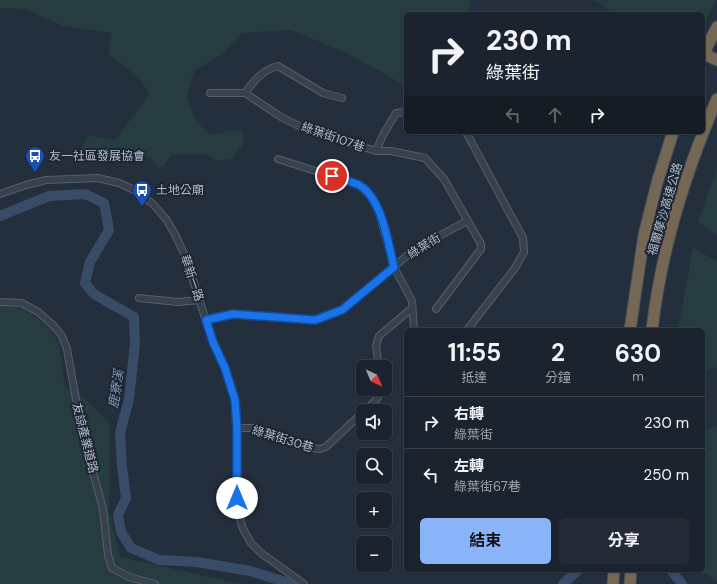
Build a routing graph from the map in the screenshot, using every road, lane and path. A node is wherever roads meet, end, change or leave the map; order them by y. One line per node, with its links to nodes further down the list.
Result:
1 (717, 27): 2 (highway)
2 (705, 51)
3 (705, 56): 4 (highway)
4 (717, 60)
5 (245, 93): 6 (street); 7 (street); 14 (street, 綠葉街107巷)
6 (210, 94)
7 (342, 98)
8 (717, 99): 10 (highway, 福爾摩沙高速公路)
9 (404, 112): 14 (street)
10 (705, 128)
11 (467, 134): 26 (street)
12 (672, 134): 27 (highway, 福爾摩沙高速公路)
13 (703, 134): 28 (highway, 福爾摩沙高速公路)
14 (376, 151): 17 (street)
15 (278, 159): 18 (street)
16 (0, 194): 20 (street, 華新一路)
17 (467, 220): 18 (street, 綠葉街); 23 (street)
18 (394, 267): 22 (street); 24 (street, 綠葉街)
19 (139, 298): 20 (street)
20 (200, 300): 24 (street, 華新一路)
21 (0, 302): 36 (street, 友諒產業道路)
22 (412, 308): 25 (street); 29 (street)
23 (436, 309)
24 (206, 320): 33 (street, 華新一路)
25 (414, 328)
26 (469, 328)
27 (630, 328)
28 (652, 328)
29 (378, 360)
30 (379, 396): 31 (street, 綠葉街30巷)
31 (372, 404)
32 (356, 419): 33 (street, 綠葉街30巷)
33 (237, 428): 37 (street, 華新一路)
34 (614, 572): 38 (highway)
35 (631, 572): 39 (highway)
36 (155, 584)
37 (304, 584)
38 (613, 584)
39 (630, 584)

